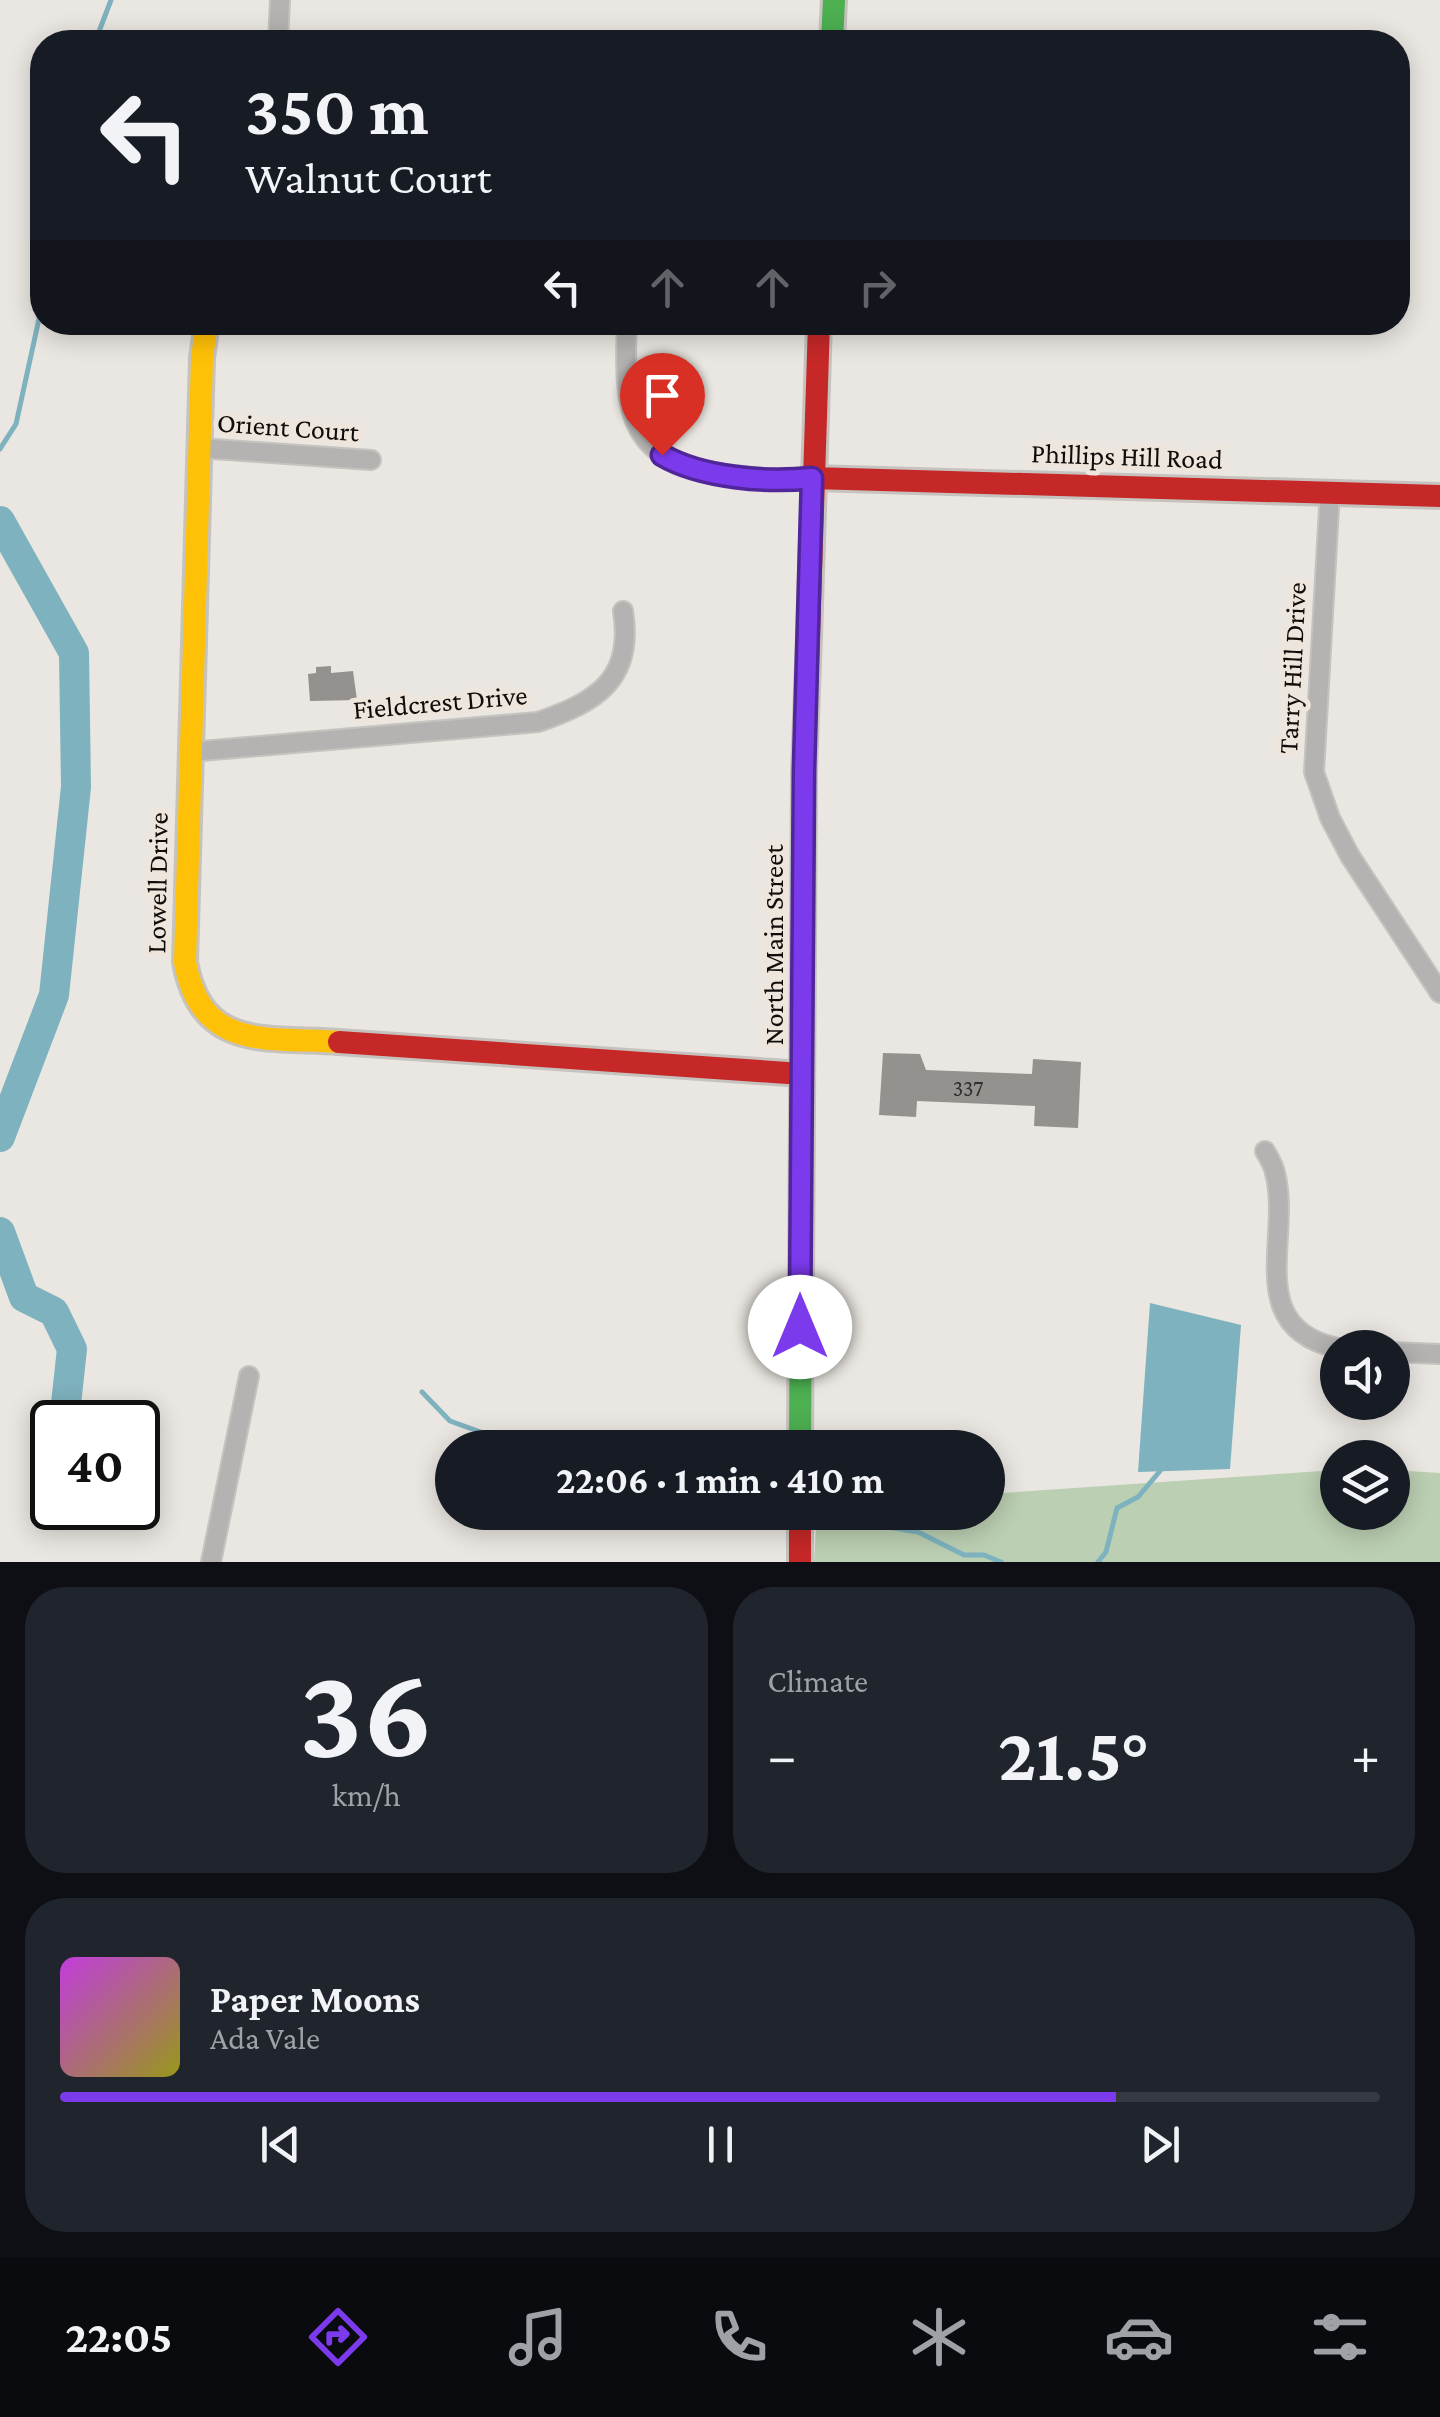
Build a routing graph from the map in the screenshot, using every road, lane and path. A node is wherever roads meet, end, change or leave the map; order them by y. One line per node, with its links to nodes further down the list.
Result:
1 (280, 0): 3 (street)
2 (834, 0): 4 (street)
3 (279, 30)
4 (833, 30)
5 (205, 335): 8 (street, Lowell Drive)
6 (627, 335): 10 (street)
7 (819, 335): 10 (street, North Main Street)
8 (200, 448): 9 (street, Orient Court); 14 (street, Lowell Drive)
9 (372, 460)
10 (812, 478): 11 (street, Phillips Hill Road); 16 (street, North Main Street)
11 (1330, 491): 12 (street, Phillips Hill Road); 15 (street, Tarry Hill Drive)
12 (1440, 496)
13 (623, 611): 14 (street, Fieldcrest Drive)
14 (190, 752): 16 (street, Lowell Drive)
15 (1440, 993)
16 (802, 1074): 22 (street, North Main Street)
17 (1266, 1151): 18 (street)
18 (1320, 1344)
19 (1410, 1353): 20 (street)
20 (1440, 1354)
21 (249, 1376): 24 (street)
22 (800, 1430)
23 (800, 1530): 25 (street)
24 (210, 1562)
25 (800, 1562)

